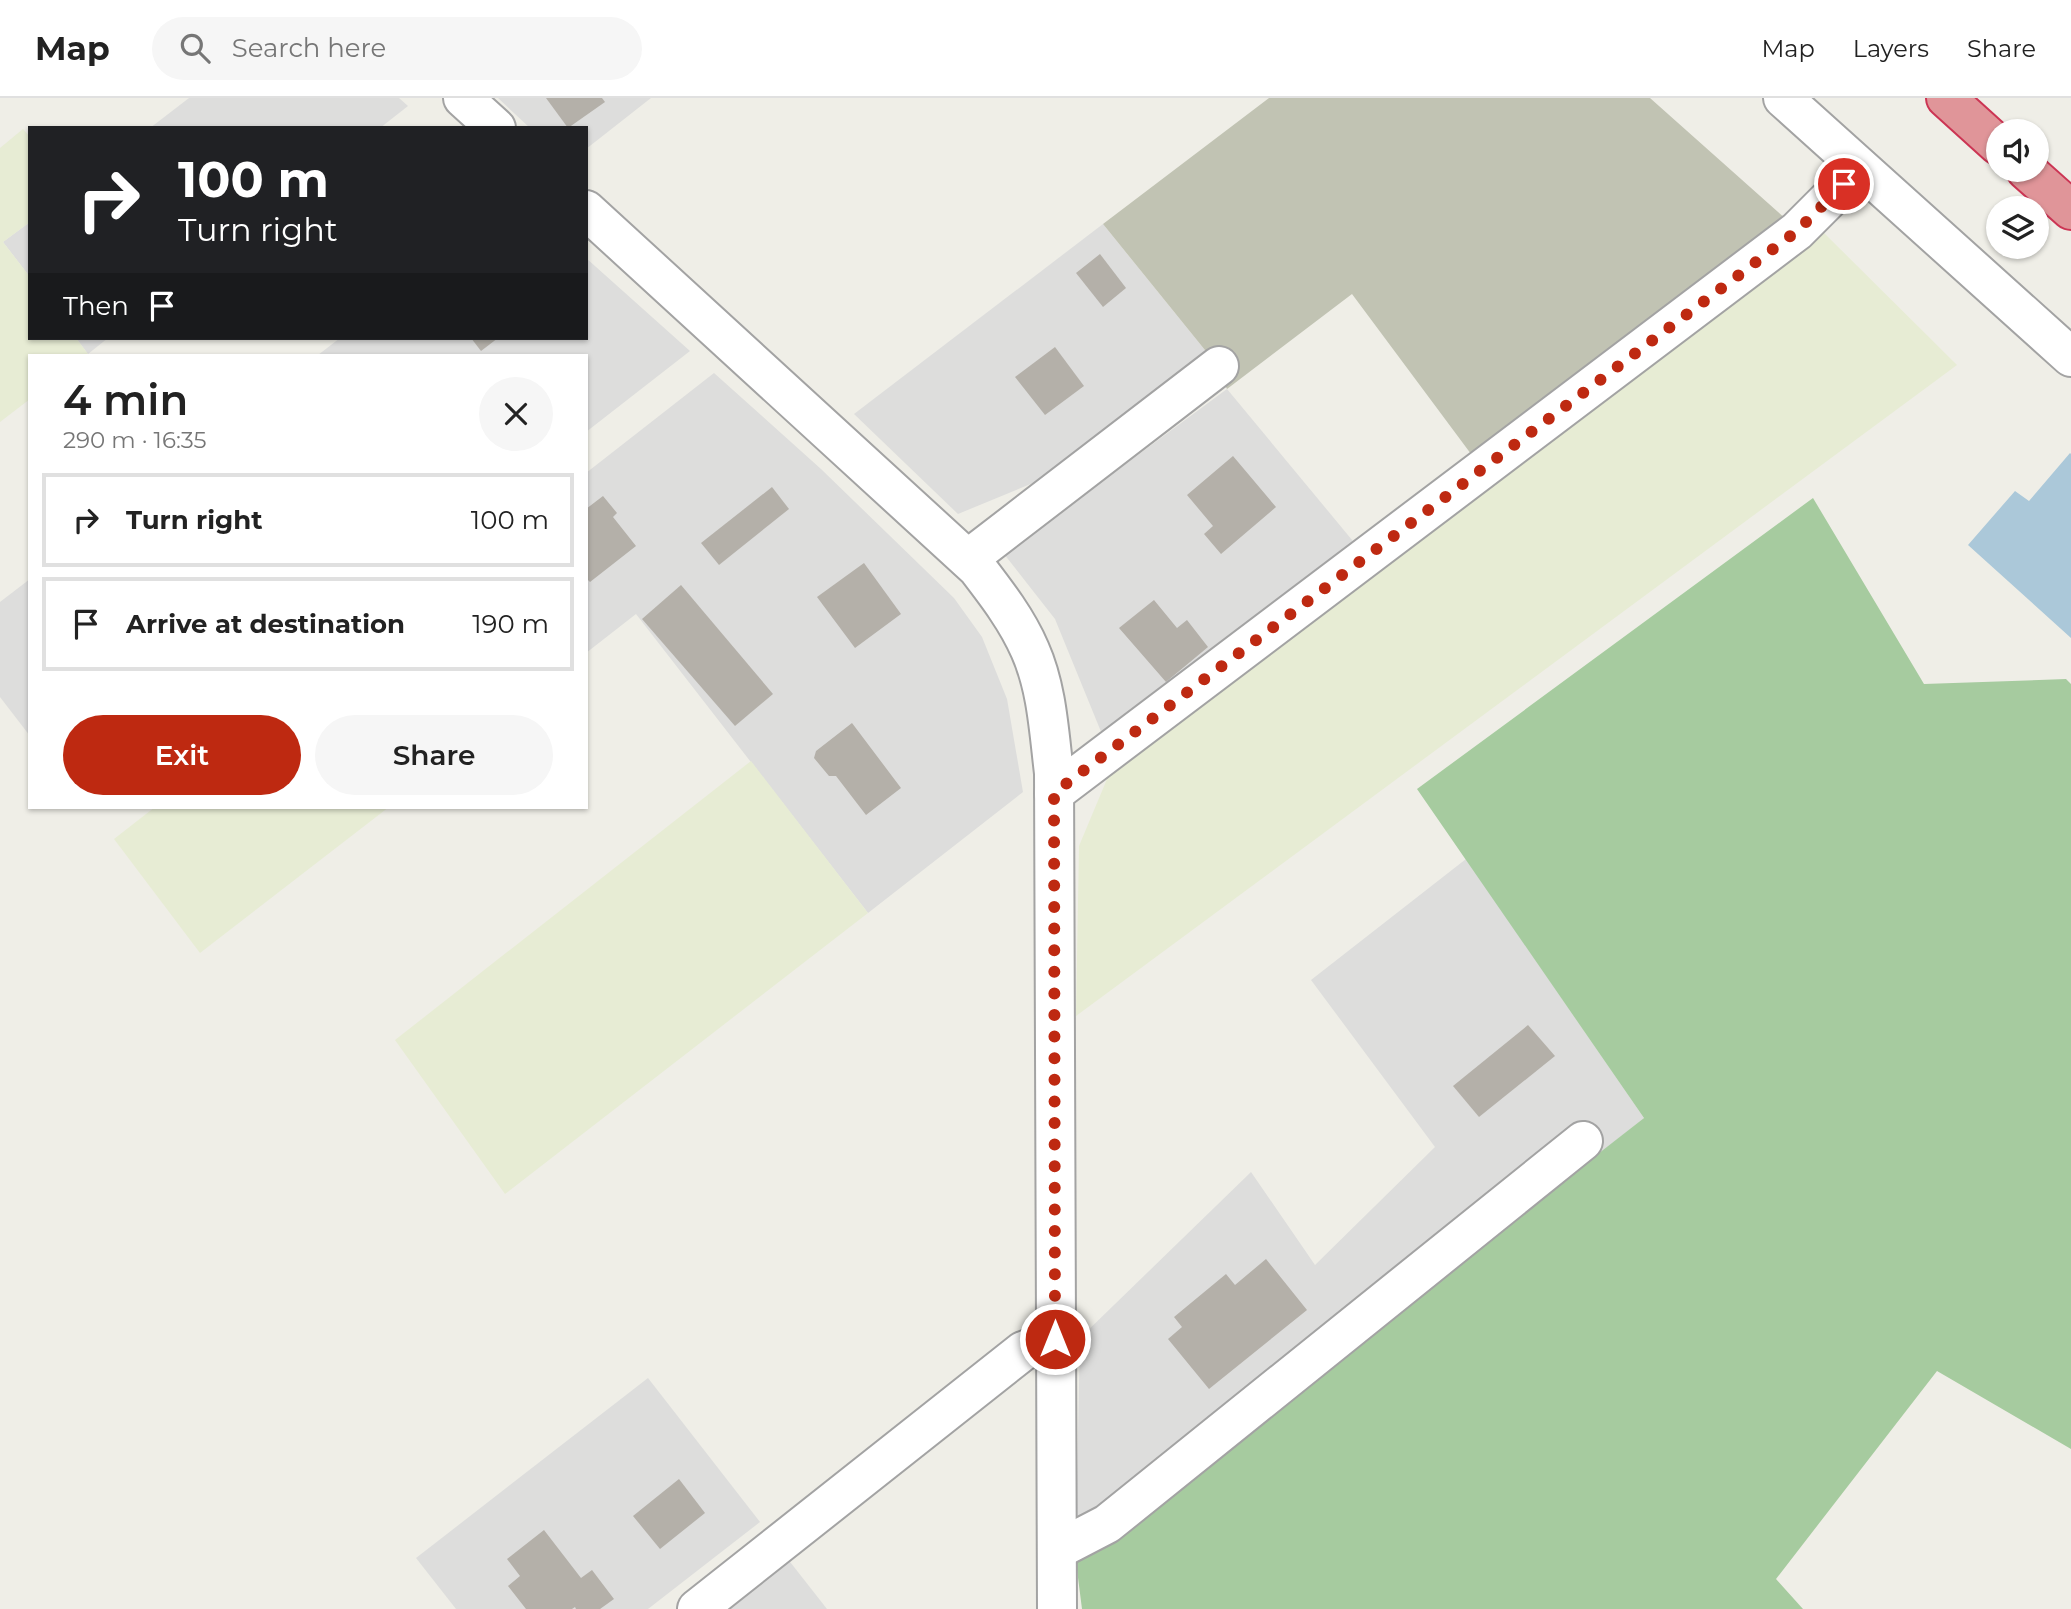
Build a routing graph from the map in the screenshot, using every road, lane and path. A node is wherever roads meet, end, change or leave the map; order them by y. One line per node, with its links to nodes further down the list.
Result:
1 (463, 98): 4 (street)
2 (1783, 98): 6 (street)
3 (1946, 98): 5 (highway)
4 (494, 126)
5 (1986, 134)
6 (1860, 168): 10 (street); 13 (street)
7 (2040, 182): 8 (highway)
8 (2071, 210)
9 (588, 212): 12 (street)
10 (2071, 357)
11 (1219, 366): 12 (street)
12 (968, 559): 13 (street)
13 (1054, 793): 15 (street)
14 (1583, 1141): 16 (street)
15 (1055, 1339): 16 (street); 17 (street)
16 (1057, 1550): 18 (street)
17 (697, 1609)
18 (1057, 1609)

